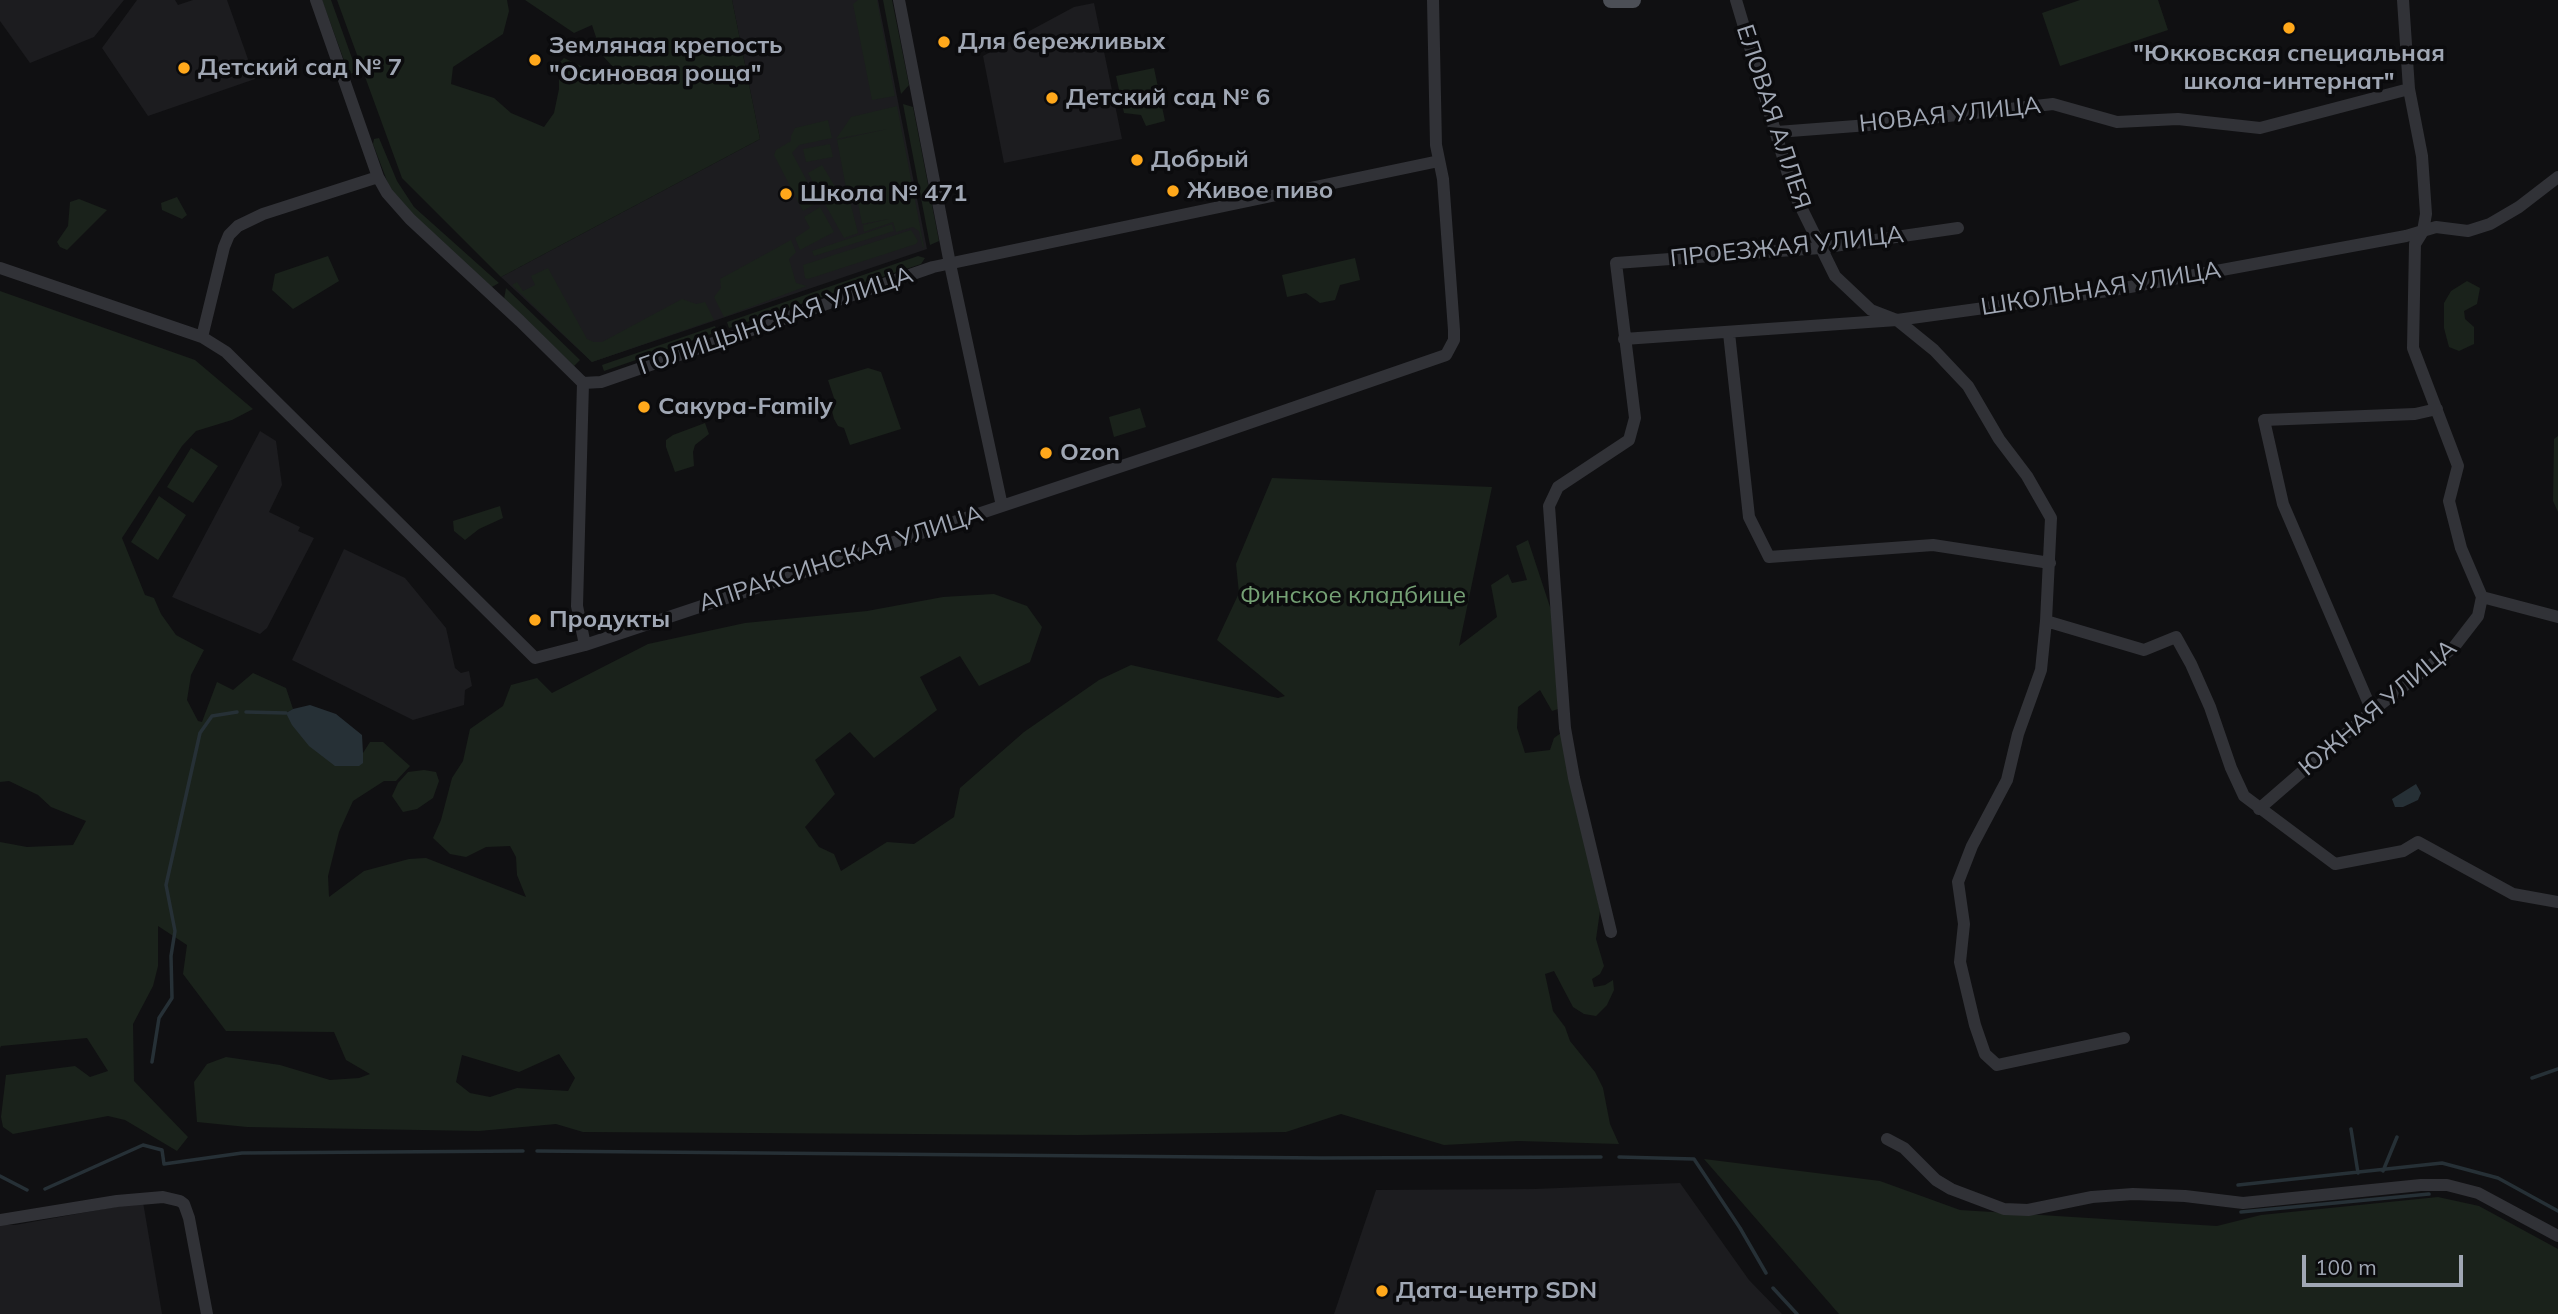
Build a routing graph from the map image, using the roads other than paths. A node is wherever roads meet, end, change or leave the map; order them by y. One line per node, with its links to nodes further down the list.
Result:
1 (316, 0): 11 (street)
2 (899, 0): 16 (street)
3 (1433, 0): 10 (street, АПРАКСИНСКАЯ УЛИЦА)
4 (1611, 0): 5 (main road)
5 (1633, 0)
6 (1736, 0): 9 (street, ЕЛОВАЯ АЛЛЕЯ)
7 (2403, 0): 8 (street)
8 (2409, 89): 9 (street, НОВАЯ УЛИЦА); 14 (street)
9 (1777, 132): 15 (street, ЕЛОВАЯ АЛЛЕЯ)
10 (1439, 160): 16 (street, ГОЛИЦЫНСКАЯ УЛИЦА); 24 (street, АПРАКСИНСКАЯ УЛИЦА)
11 (378, 177): 20 (street); 22 (street)
12 (2558, 177): 14 (street, ШКОЛЬНАЯ УЛИЦА)
13 (1958, 228): 15 (street, ПРОЕЗЖАЯ УЛИЦА)
14 (2423, 231): 18 (street, ШКОЛЬНАЯ УЛИЦА); 23 (street)
15 (1820, 248): 18 (street, ЕЛОВАЯ АЛЛЕЯ); 21 (street, ПРОЕЗЖАЯ УЛИЦА)
16 (950, 264): 22 (street, ГОЛИЦЫНСКАЯ УЛИЦА); 24 (street)
17 (0, 268): 20 (street, АПРАКСИНСКАЯ УЛИЦА)
18 (1897, 320): 19 (street, ШКОЛЬНАЯ УЛИЦА); 25 (street, ЕЛОВАЯ АЛЛЕЯ)
19 (1729, 332): 21 (street, ШКОЛЬНАЯ УЛИЦА); 25 (street)
20 (202, 337): 29 (street, АПРАКСИНСКАЯ УЛИЦА)
21 (1624, 339): 33 (street)
22 (583, 383): 29 (street)
23 (2437, 408): 26 (street); 30 (street)
24 (1002, 506): 29 (street, АПРАКСИНСКАЯ УЛИЦА)
25 (2050, 563): 28 (street, ЕЛОВАЯ АЛЛЕЯ)
26 (2482, 597): 27 (street); 30 (street, ЮЖНАЯ УЛИЦА)
27 (2558, 617)
28 (2046, 621): 31 (street); 34 (street, ЕЛОВАЯ АЛЛЕЯ)
29 (585, 645)
30 (2372, 711): 31 (street, ЮЖНАЯ УЛИЦА)
31 (2259, 810): 32 (street)
32 (2558, 902)
33 (1611, 932)
34 (2124, 1038)
35 (1887, 1139): 37 (street)
36 (0, 1220): 38 (street)
37 (2558, 1236)
38 (207, 1314)

